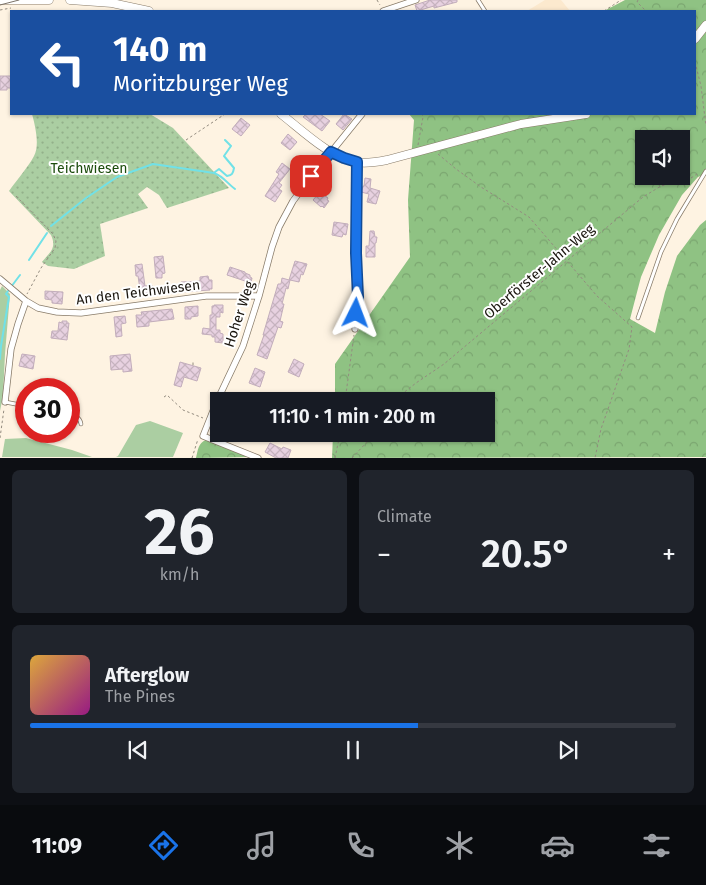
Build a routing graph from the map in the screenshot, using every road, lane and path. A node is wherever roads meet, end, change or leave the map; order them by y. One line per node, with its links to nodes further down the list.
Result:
1 (0, 0): 2 (street)
2 (49, 0)
3 (70, 0): 10 (street)
4 (377, 0): 11 (path)
5 (416, 0): 11 (street)
6 (621, 0): 12 (path)
7 (638, 0): 13 (path)
8 (14, 7): 9 (path)
9 (0, 10)
10 (144, 10)
11 (383, 10)
12 (606, 10)
13 (645, 10)
14 (706, 25): 15 (street)
15 (696, 38)
16 (696, 66): 22 (path)
17 (224, 115): 23 (path)
18 (282, 115): 25 (street)
19 (361, 115): 25 (street, Hoher Weg)
20 (422, 115): 26 (path)
21 (580, 115): 24 (street)
22 (706, 126)
23 (186, 140)
24 (432, 149): 26 (street); 31 (path)
25 (331, 152): 27 (street); 33 (street, Hoher Weg)
26 (417, 152): 27 (street)
27 (357, 162): 36 (street)
28 (706, 170): 35 (lane)
29 (698, 174): 31 (path, Oberförster-Jahn-Weg)
30 (16, 196): 34 (path)
31 (566, 261): 40 (path, Oberförster-Jahn-Weg); 53 (path)
32 (0, 279): 34 (street, An den Teichwiesen)
33 (259, 296): 34 (street, An den Teichwiesen); 44 (street, Hoher Weg)
34 (26, 301): 42 (street)
35 (638, 318)
36 (355, 329): 39 (path)
37 (193, 361): 38 (path)
38 (193, 365)
39 (346, 392)
40 (404, 392)
41 (164, 397): 44 (path)
42 (5, 402): 43 (lane); 45 (path)
43 (15, 404)
44 (209, 422): 50 (street)
45 (0, 438)
46 (197, 440): 49 (path)
47 (338, 442): 51 (path)
48 (366, 442): 52 (path)
49 (192, 458)
50 (258, 458)
51 (335, 458)
52 (352, 458)
53 (595, 458)

